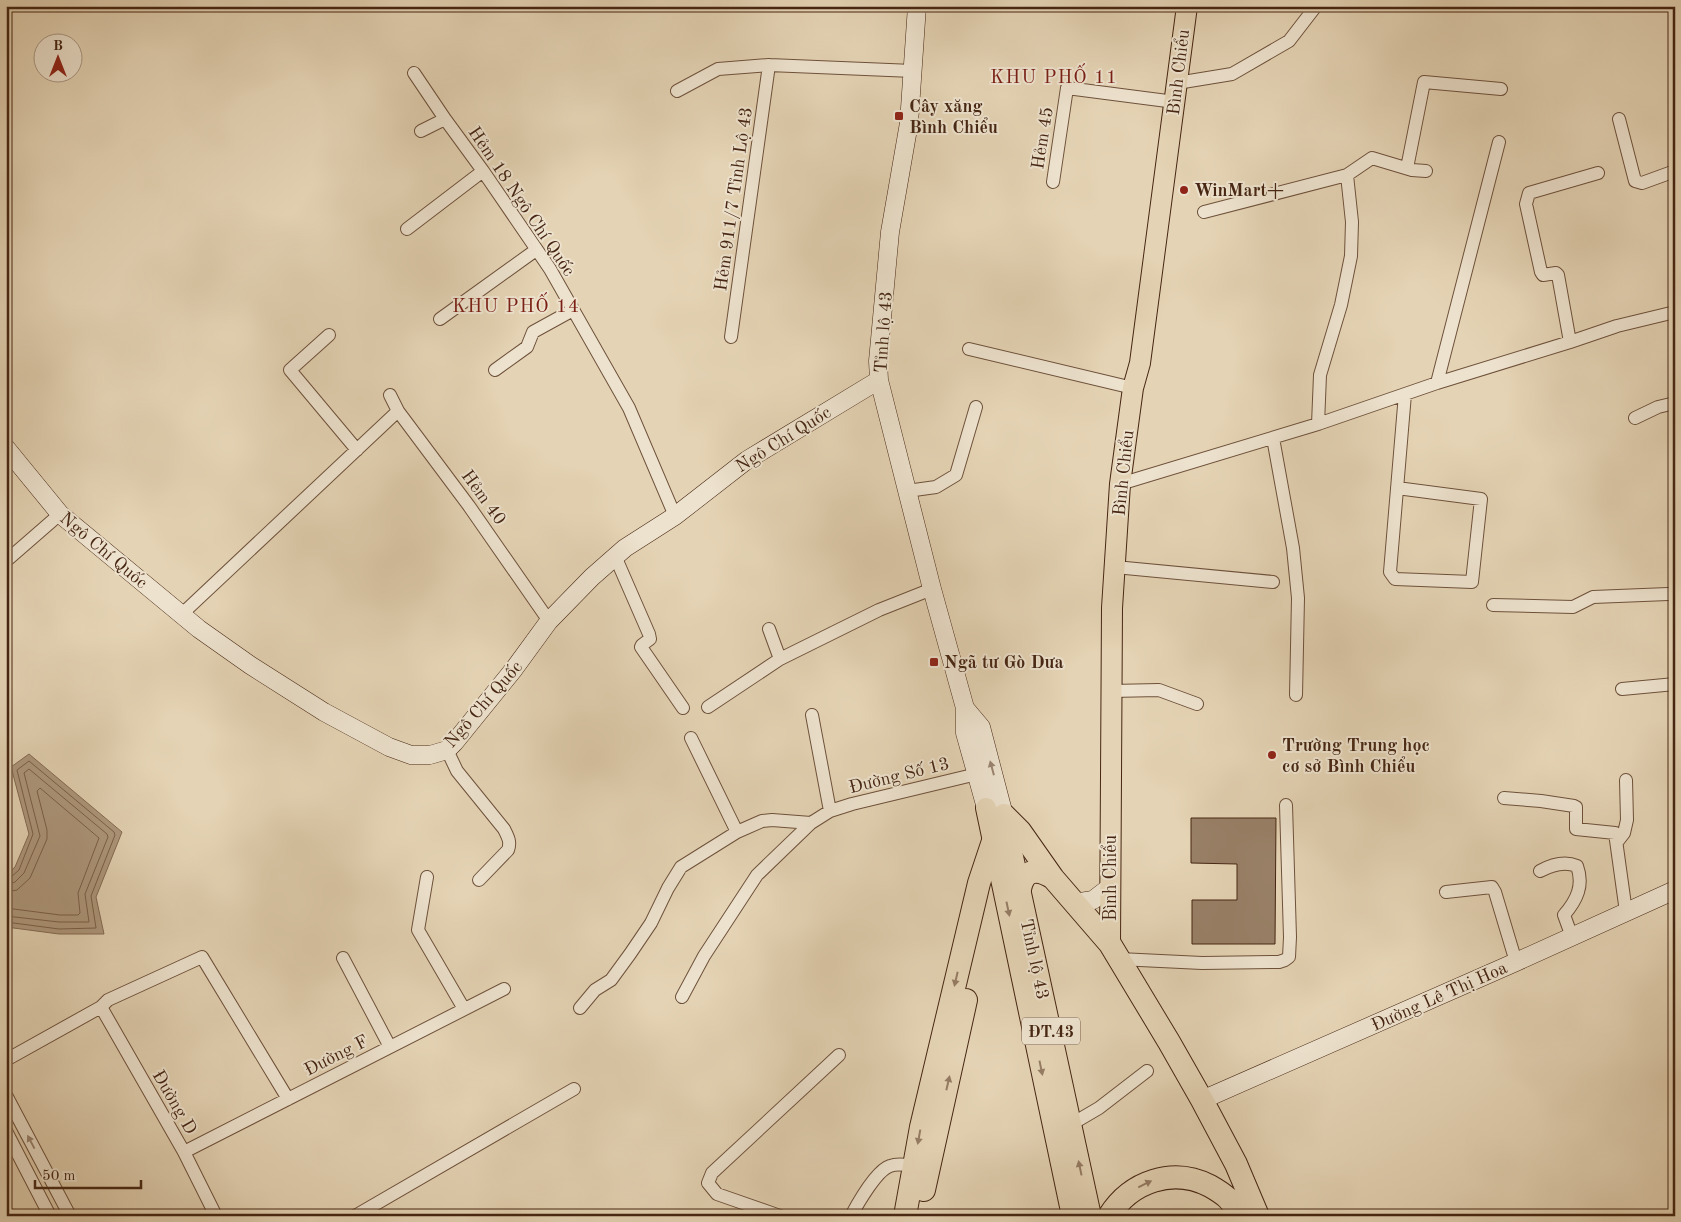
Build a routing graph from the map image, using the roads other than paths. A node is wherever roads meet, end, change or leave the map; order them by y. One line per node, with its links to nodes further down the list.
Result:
1 (917, 6): 5 (main road, Tỉnh lộ 43 / ĐT.43)
2 (1187, 6): 9 (main road, Bình Chiểu)
3 (1316, 6): 9 (street)
4 (769, 66): 5 (street); 8 (street); 28 (street, Hẻm 911/7 Tỉnh Lộ 43)
5 (913, 71): 32 (main road, Tỉnh lộ 43 / ĐT.43)
6 (414, 74): 10 (street)
7 (1500, 90): 14 (street)
8 (677, 91)
9 (1176, 92): 20 (street, Hẻm 45); 34 (main road, Bình Chiểu)
10 (445, 119): 12 (street, Hẻm 18 Ngô Chí Quốc); 15 (street, Hẻm 18 Ngô Chí Quốc)
11 (1619, 119): 17 (street)
12 (421, 131)
13 (1499, 142): 33 (street)
14 (1407, 168): 16 (street); 19 (street)
15 (483, 171): 22 (street); 23 (street, Hẻm 18 Ngô Chí Quốc)
16 (1426, 171)
17 (1675, 171)
18 (1598, 173): 29 (street)
19 (1347, 175): 21 (street); 41 (street)
20 (1053, 182)
21 (1204, 212)
22 (407, 229)
23 (536, 250): 24 (street, Hẻm 18 Ngô Chí Quốc); 26 (street)
24 (573, 310): 31 (street); 49 (street, Hẻm 18 Ngô Chí Quốc)
25 (1675, 312): 29 (street)
26 (440, 319)
27 (329, 335): 44 (street)
28 (731, 337)
29 (1570, 342): 33 (street)
30 (969, 349): 34 (street)
31 (495, 370)
32 (879, 380): 47 (main road, Tỉnh lộ 43 / ĐT.43); 49 (main road, Ngô Chí Quốc)
33 (1437, 383): 36 (street)
34 (1134, 388): 45 (main road, Bình Chiểu)
35 (390, 394): 39 (street, Hẻm 40)
36 (1405, 394): 41 (street); 46 (street)
37 (1675, 403): 40 (street)
38 (976, 407): 47 (street)
39 (398, 411): 44 (street); 58 (street, Hẻm 40)
40 (1635, 418)
41 (1318, 424): 42 (street)
42 (1273, 438): 45 (street); 64 (street)
43 (6, 448): 48 (main road, Ngô Chí Quốc)
44 (357, 450): 57 (street)
45 (1120, 484): 52 (main road, Bình Chiểu)
46 (1397, 488): 46 (street)
47 (907, 491): 54 (main road, Tỉnh lộ 43 / ĐT.43)
48 (60, 514): 51 (street); 57 (main road, Ngô Chí Quốc)
49 (675, 516): 50 (main road, Ngô Chí Quốc)
50 (615, 556): 58 (main road, Ngô Chí Quốc); 67 (street)
51 (6, 561)
52 (1115, 567): 53 (street); 63 (main road, Bình Chiểu)
53 (1273, 582)
54 (932, 589): 60 (street); 68 (main road, Tỉnh lộ 43 / ĐT.43)
55 (1668, 594): 56 (street)
56 (1493, 604)
57 (182, 614): 71 (main road, Ngô Chí Quốc)
58 (550, 621): 71 (main road, Ngô Chí Quốc)
59 (769, 630): 60 (street)
60 (780, 659): 66 (street)
61 (1675, 684): 62 (street)
62 (1622, 689)
63 (1111, 691): 65 (street); 85 (main road, Bình Chiểu)
64 (1296, 695)
65 (1197, 704)
66 (708, 707)
67 (683, 708)
68 (965, 708): 72 (main road, Tỉnh lộ 43 / ĐT.43); 79 (main road, Tỉnh lộ 43 / ĐT.43, one-way to 68)
69 (812, 715): 76 (street)
70 (691, 738): 78 (street)
71 (447, 750): 84 (street)
72 (976, 774): 76 (street, Đường Số 13); 79 (main road, Tỉnh lộ 43 / ĐT.43)
73 (1626, 780): 80 (street)
74 (1504, 798): 80 (street)
75 (1286, 805): 92 (street)
76 (830, 811): 77 (street, Đường Số 13)
77 (811, 822): 78 (street); 96 (street, Đường Số 13)
78 (737, 832): 98 (street)
79 (998, 832): 83 (highway, ĐT.43); 86 (main road, Tỉnh lộ 43 / ĐT.43); 111 (highway, one-way to 111); 120 (highway, one-way to 79); 121 (main road, Tỉnh lộ 43 / ĐT.43, one-way to 121)
80 (1617, 842): 90 (street)
81 (1540, 870): 91 (street)
82 (427, 877): 99 (street)
83 (1053, 878): 86 (highway); 89 (highway, ĐT.43)
84 (479, 880)
85 (1110, 887): 89 (main road); 92 (main road, Bình Chiểu)
86 (1020, 889): 108 (main road, Tỉnh lộ 43 / ĐT.43)
87 (1675, 890): 90 (main road, Đường Lê Thị Hoa)
88 (1446, 892): 94 (street)
89 (1074, 904): 92 (highway, ĐT.43)
90 (1626, 912): 91 (main road, Đường Lê Thị Hoa)
91 (1572, 937): 94 (main road, Đường Lê Thị Hoa)
92 (1114, 951): 107 (highway, ĐT.43)
93 (343, 958): 100 (street)
94 (1516, 962): 107 (main road, Đường Lê Thị Hoa)
95 (504, 989): 99 (street, Đường F)
96 (682, 997)
97 (101, 1007): 102 (street); 106 (street); 110 (street, Đường D)
98 (580, 1008)
99 (464, 1009): 100 (street, Đường F)
100 (390, 1047): 106 (street, Đường F)
101 (839, 1055): 117 (street)
102 (6, 1060)
103 (1147, 1071): 108 (street)
104 (574, 1088): 116 (street)
105 (6, 1095): 114 (street, one-way to 105)
106 (288, 1099): 110 (street, Đường F)
107 (1203, 1103): 112 (highway); 124 (highway)
108 (1070, 1124): 122 (main road, Tỉnh lộ 43 / ĐT.43, one-way to 108)
109 (6, 1131): 113 (street)
110 (184, 1152): 115 (street, Đường D)
111 (914, 1166): 118 (street); 119 (highway)
112 (1236, 1210): 123 (highway, one-way to 112)
113 (50, 1216)
114 (70, 1216)
115 (216, 1216)
116 (355, 1216)
117 (780, 1216)
118 (851, 1216)
119 (905, 1216)
120 (918, 1216)
121 (1072, 1216)
122 (1090, 1216)
123 (1109, 1216)
124 (1258, 1216)

